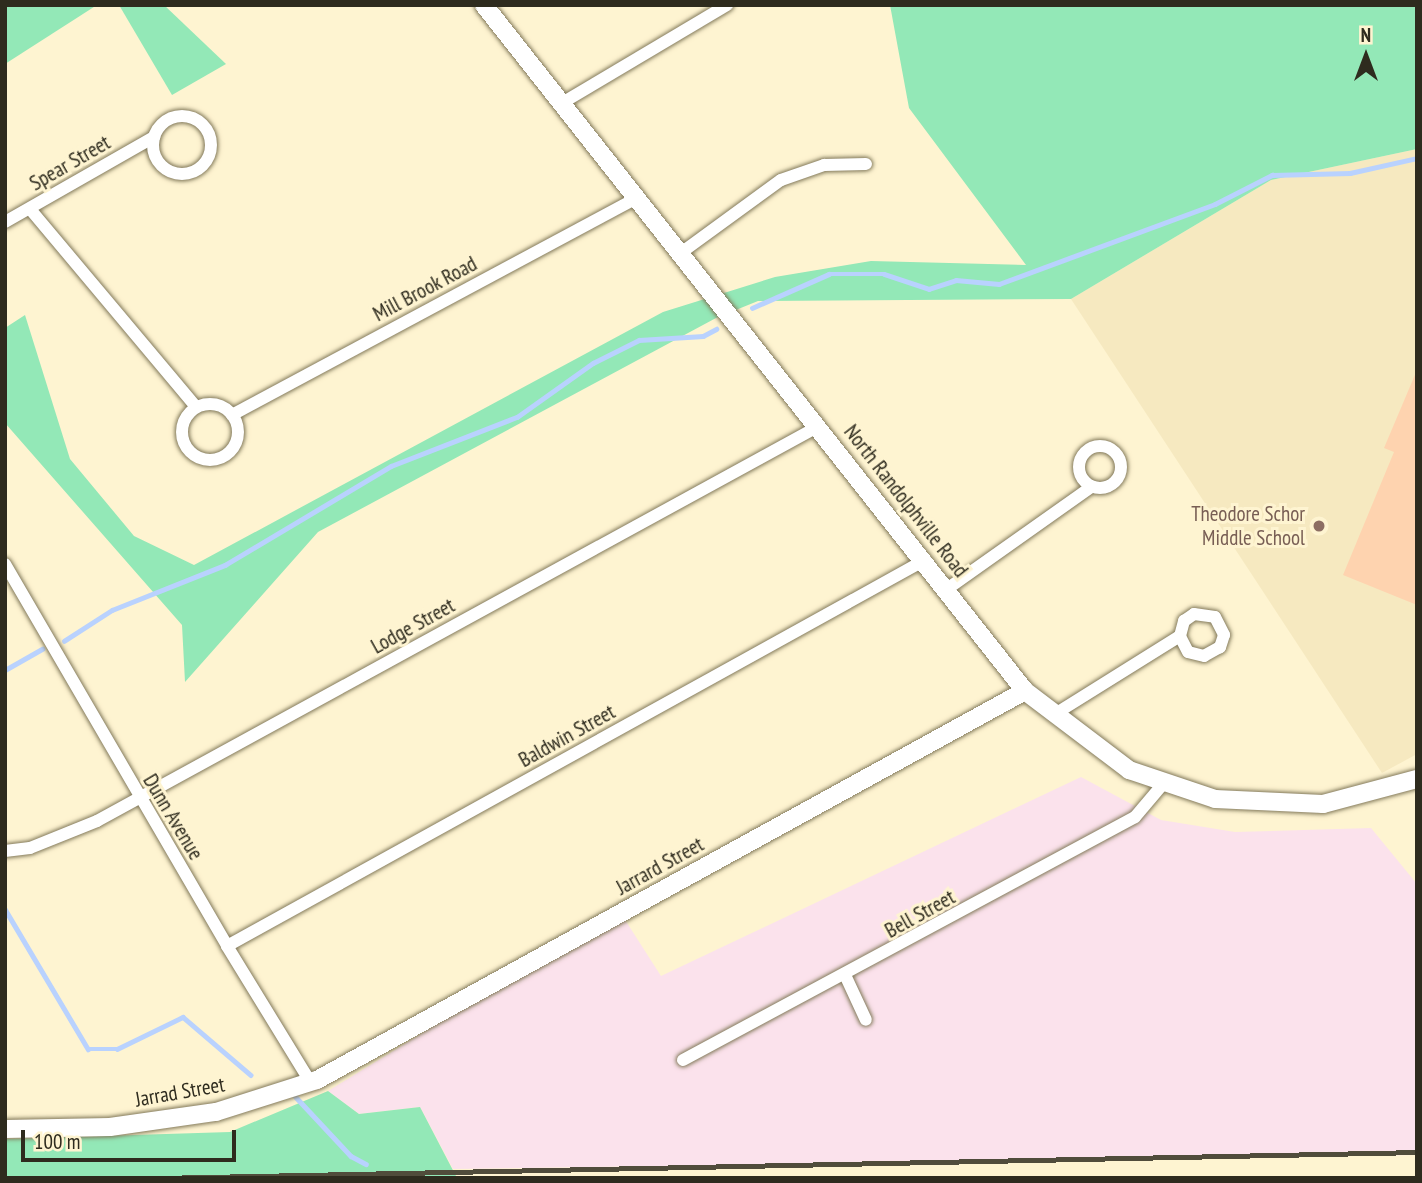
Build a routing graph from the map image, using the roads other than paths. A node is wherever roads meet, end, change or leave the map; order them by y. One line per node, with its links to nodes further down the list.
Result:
1 (484, 5): 3 (street, North Randolphville Road)
2 (726, 5): 3 (street)
3 (562, 103): 6 (street, North Randolphville Road)
4 (154, 137): 4 (street, Spear Street); 7 (street, Spear Street)
5 (866, 164): 9 (street)
6 (636, 198): 9 (street, North Randolphville Road); 11 (street, Mill Brook Road)
7 (30, 209): 8 (street, Spear Street); 10 (street)
8 (5, 222)
9 (678, 255): 12 (street, North Randolphville Road)
10 (196, 407): 11 (street); 11 (street)
11 (232, 415)
12 (819, 426): 14 (street, North Randolphville Road); 22 (street, Lodge Street)
13 (1091, 487): 16 (street)
14 (925, 559): 16 (street, North Randolphville Road); 24 (street, Baldwin Street)
15 (5, 564): 22 (street, Dunn Avenue)
16 (947, 589): 18 (street, North Randolphville Road)
17 (1180, 636): 19 (street)
18 (1025, 691): 19 (street, North Randolphville Road); 28 (street, Jarrard Street)
19 (1055, 714): 21 (street, North Randolphville Road)
20 (1417, 779): 21 (street, North Randolphville Road)
21 (1163, 784): 25 (street, Bell Street)
22 (139, 798): 23 (street, Lodge Street); 24 (street, Dunn Avenue)
23 (5, 851)
24 (227, 946): 28 (street, Dunn Avenue)
25 (846, 977): 26 (street); 27 (street, Bell Street)
26 (866, 1020)
27 (684, 1060)
28 (317, 1080): 29 (street, Jarrad Street)
29 (5, 1129)

